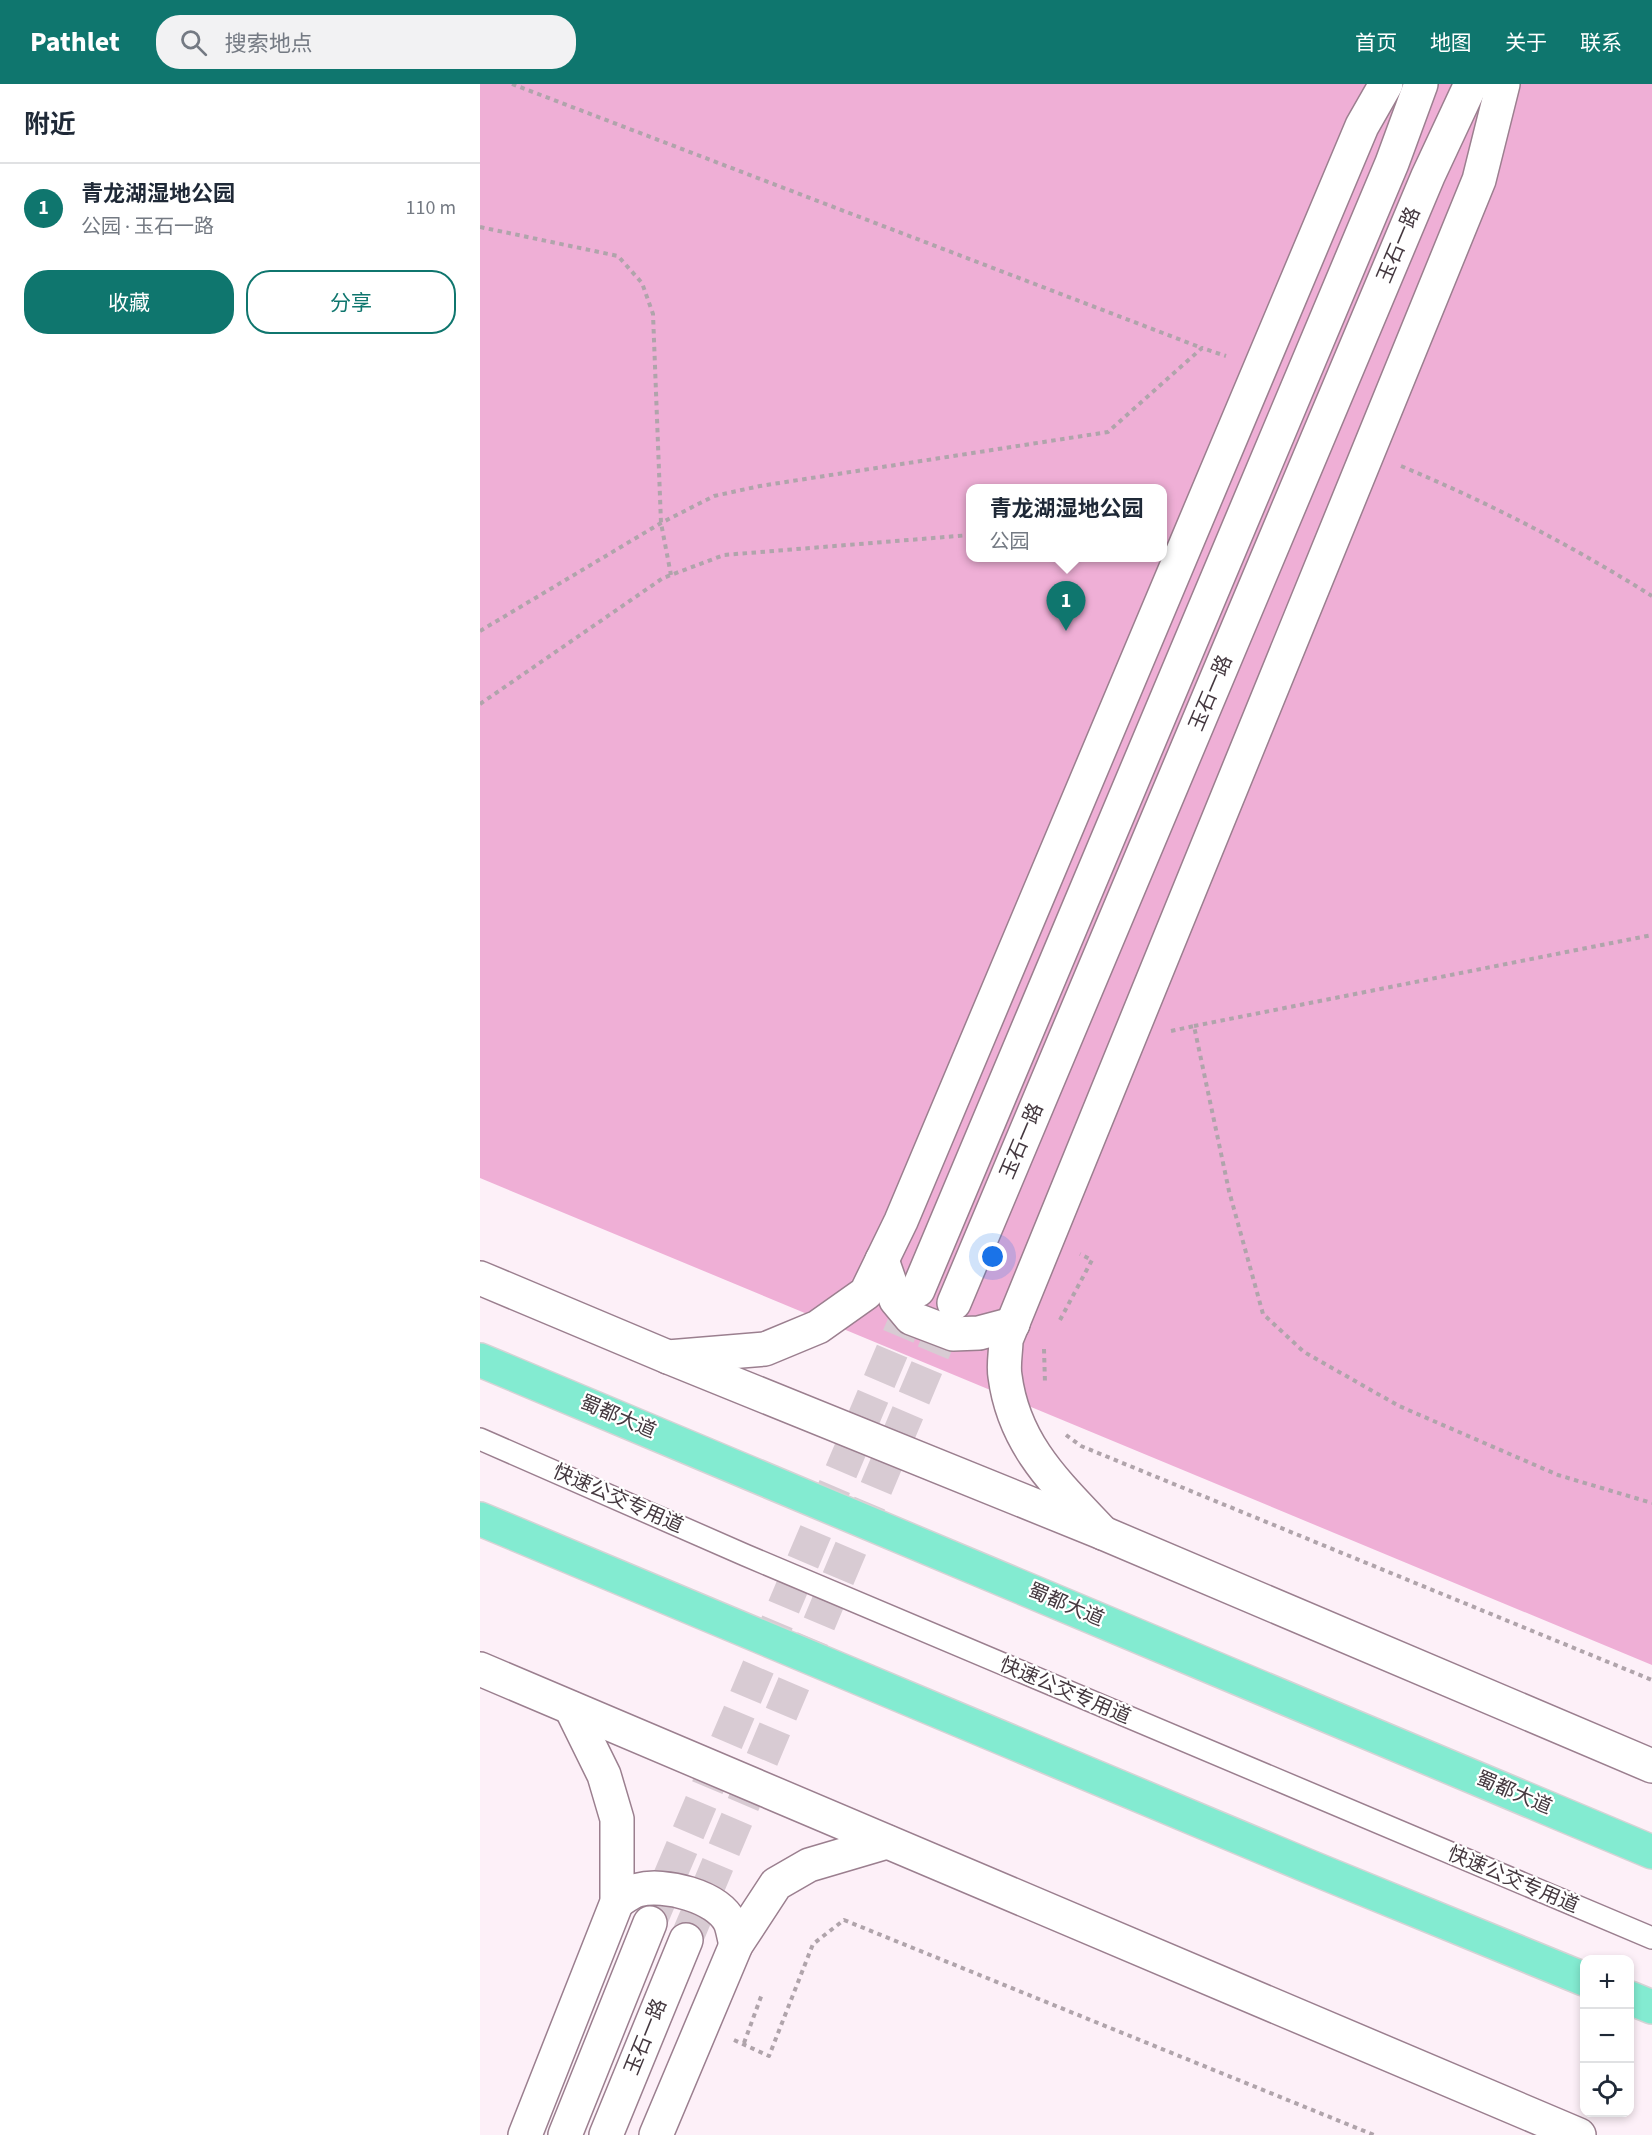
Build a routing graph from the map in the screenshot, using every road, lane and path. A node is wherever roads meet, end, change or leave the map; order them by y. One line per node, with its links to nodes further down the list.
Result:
1 (512, 84): 7 (path)
2 (1386, 84): 8 (street)
3 (1421, 84): 22 (street, 玉石一路)
4 (1471, 84): 23 (street, 玉石一路)
5 (1503, 84): 9 (street)
6 (480, 227): 10 (path)
7 (1202, 348): 8 (path); 10 (path)
8 (1260, 367): 20 (street)
9 (1367, 451): 13 (path); 18 (street)
10 (661, 523): 12 (path); 14 (path)
11 (966, 535): 12 (path)
12 (671, 575): 15 (path)
13 (1652, 596)
14 (480, 632)
15 (480, 704)
16 (1652, 935): 17 (path)
17 (1194, 1026): 18 (path); 32 (path)
18 (1127, 1041): 25 (street)
19 (1077, 1253): 24 (path)
20 (882, 1260): 25 (street); 27 (street)
21 (480, 1278): 27 (street)
22 (918, 1290)
23 (954, 1303)
24 (1060, 1320)
25 (1013, 1324): 34 (street)
26 (1043, 1341): 29 (path)
27 (668, 1358): 34 (street)
28 (480, 1360): 40 (highway, 蜀都大道)
29 (1045, 1386)
30 (1064, 1433): 36 (path)
31 (480, 1439): 43 (lane, 快速公交专用道)
32 (1652, 1503)
33 (480, 1519): 46 (highway)
34 (1103, 1533): 38 (street)
35 (480, 1670): 37 (street)
36 (1652, 1680)
37 (571, 1708): 39 (street); 41 (street)
38 (1652, 1766)
39 (887, 1842): 45 (street); 55 (street)
40 (1652, 1852)
41 (617, 1902): 45 (street); 50 (street)
42 (650, 1923): 51 (street)
43 (1652, 1938)
44 (686, 1940): 52 (street, 玉石一路)
45 (736, 1945): 53 (street)
46 (1580, 1977)
47 (762, 1994): 54 (path)
48 (1634, 2000): 49 (highway)
49 (1652, 2007)
50 (525, 2135)
51 (565, 2135)
52 (606, 2135)
53 (656, 2135)
54 (1374, 2135)
55 (1579, 2135)

